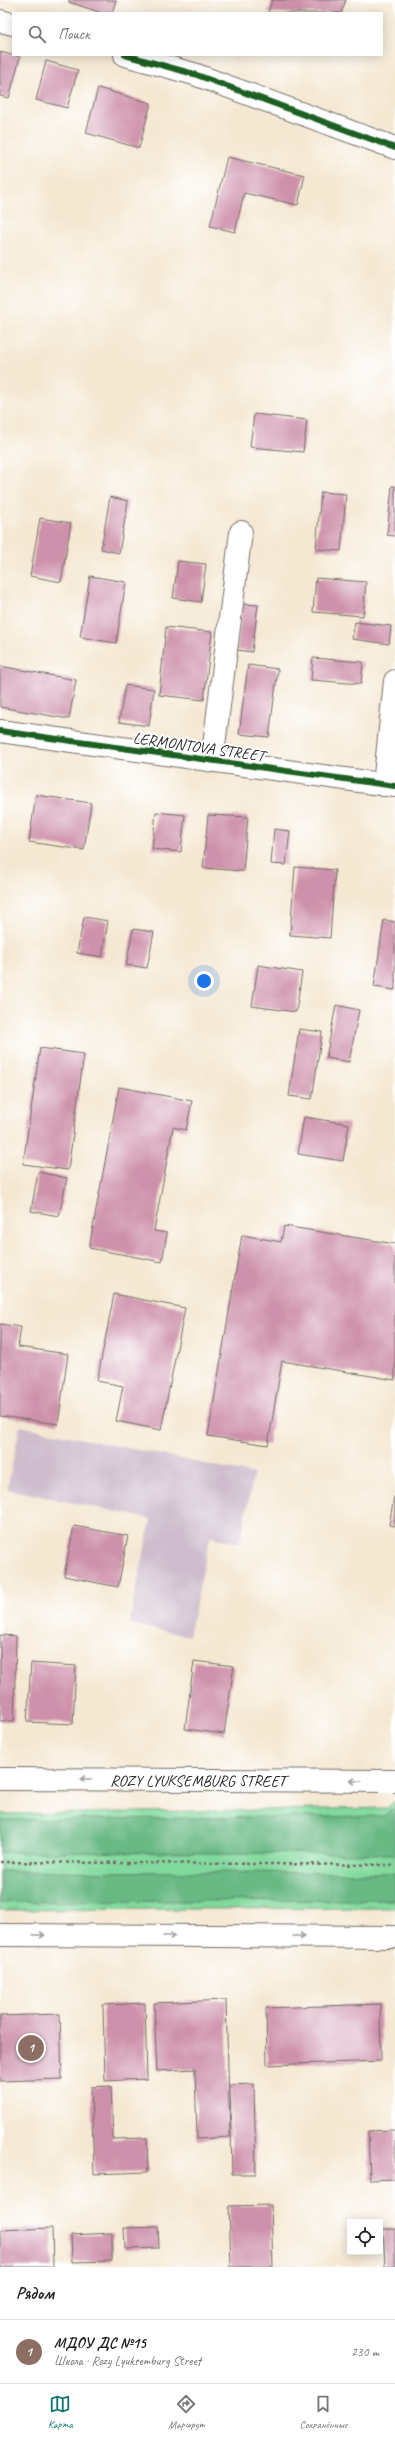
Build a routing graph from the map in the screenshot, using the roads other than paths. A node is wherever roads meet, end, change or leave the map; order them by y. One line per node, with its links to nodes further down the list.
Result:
1 (0, 20): 2 (main road)
2 (12, 24)
3 (129, 56): 4 (main road)
4 (395, 148)
5 (241, 532): 8 (main road)
6 (395, 681): 9 (main road)
7 (0, 731): 8 (main road, LERMONTOVA STREET)
8 (212, 761): 9 (main road, LERMONTOVA STREET)
9 (390, 785)
10 (0, 1779): 11 (main road, ROZY LYUKSEMBURG STREET, one-way to 10)
11 (395, 1781)
12 (0, 1935): 13 (main road, one-way to 13)
13 (395, 1936)

